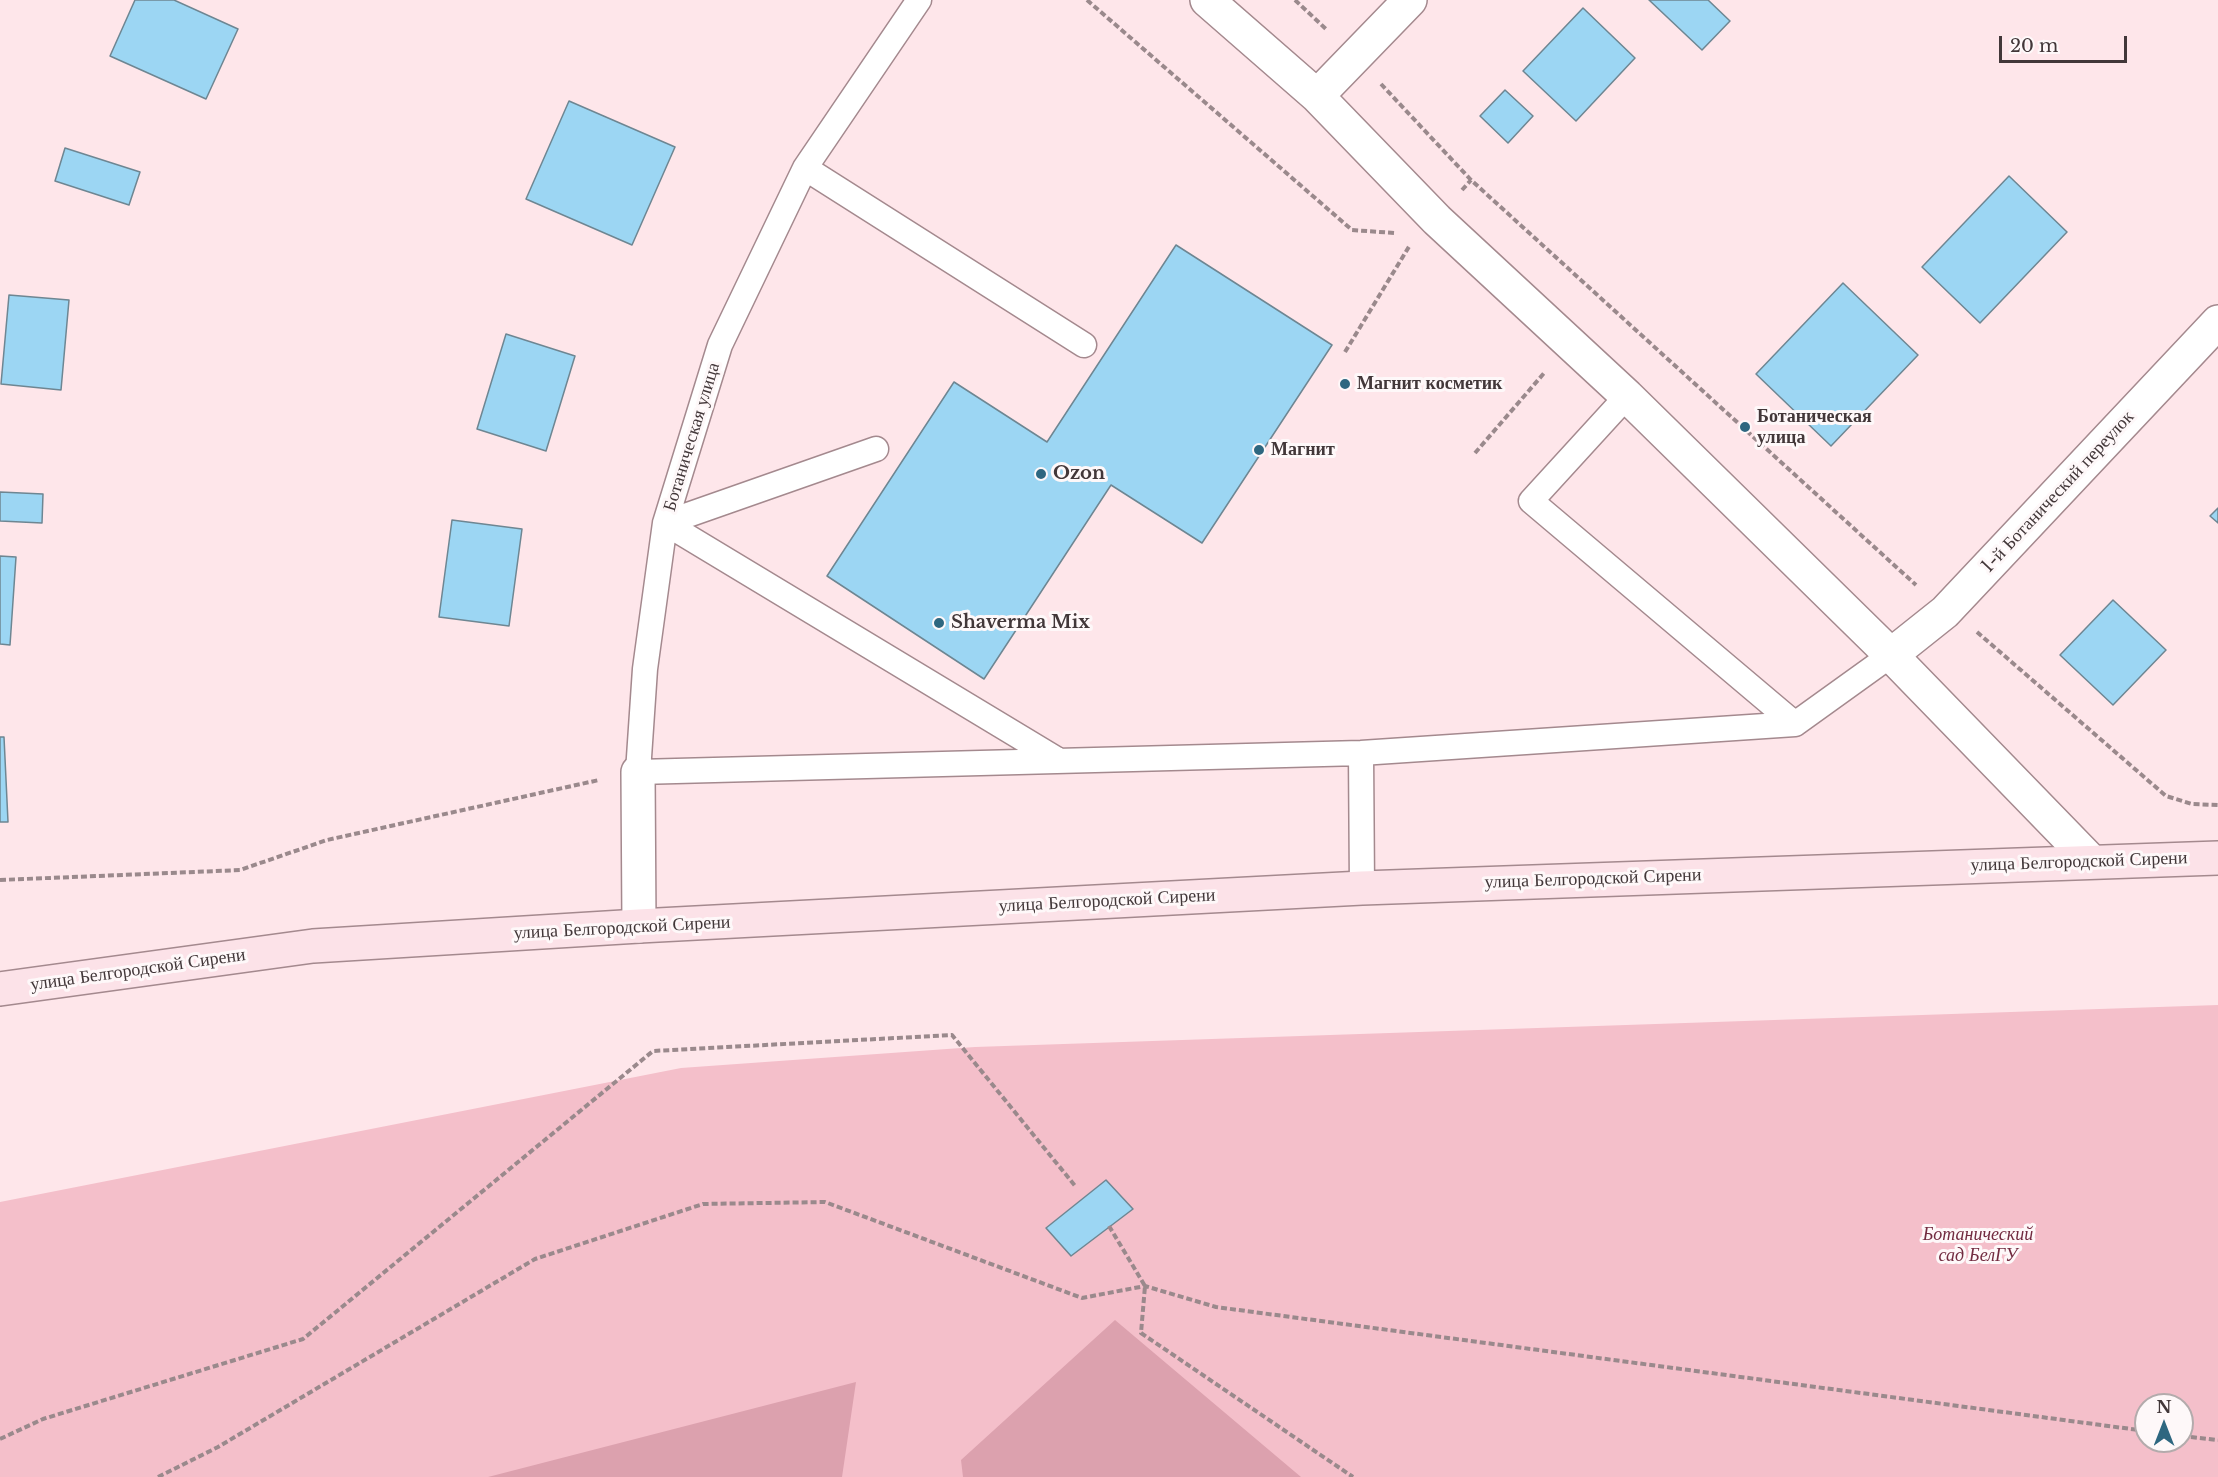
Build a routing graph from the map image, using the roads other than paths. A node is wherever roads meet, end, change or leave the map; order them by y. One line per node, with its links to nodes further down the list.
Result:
1 (919, 0): 5 (lane, Ботаническая улица)
2 (1207, 0): 4 (street)
3 (1410, 0): 4 (street)
4 (1317, 96): 8 (street)
5 (805, 168): 7 (lane); 10 (lane, Ботаническая улица)
6 (2218, 322): 11 (street, 1-й Ботанический переулок)
7 (1084, 345)
8 (1627, 396): 11 (street); 12 (lane)
9 (876, 448): 10 (lane)
10 (665, 523): 14 (lane); 15 (lane, Ботаническая улица)
11 (1891, 655): 12 (lane); 17 (street)
12 (1795, 724): 13 (lane)
13 (1361, 753): 14 (lane); 18 (lane)
14 (1058, 760): 15 (lane)
15 (638, 772): 19 (street, Ботаническая улица)
16 (2218, 858): 17 (main road, улица Белгородской Сирени)
17 (2091, 861): 18 (main road, улица Белгородской Сирени)
18 (1362, 888): 19 (main road, улица Белгородской Сирени)
19 (639, 926): 20 (main road, улица Белгородской Сирени)
20 (0, 989)

